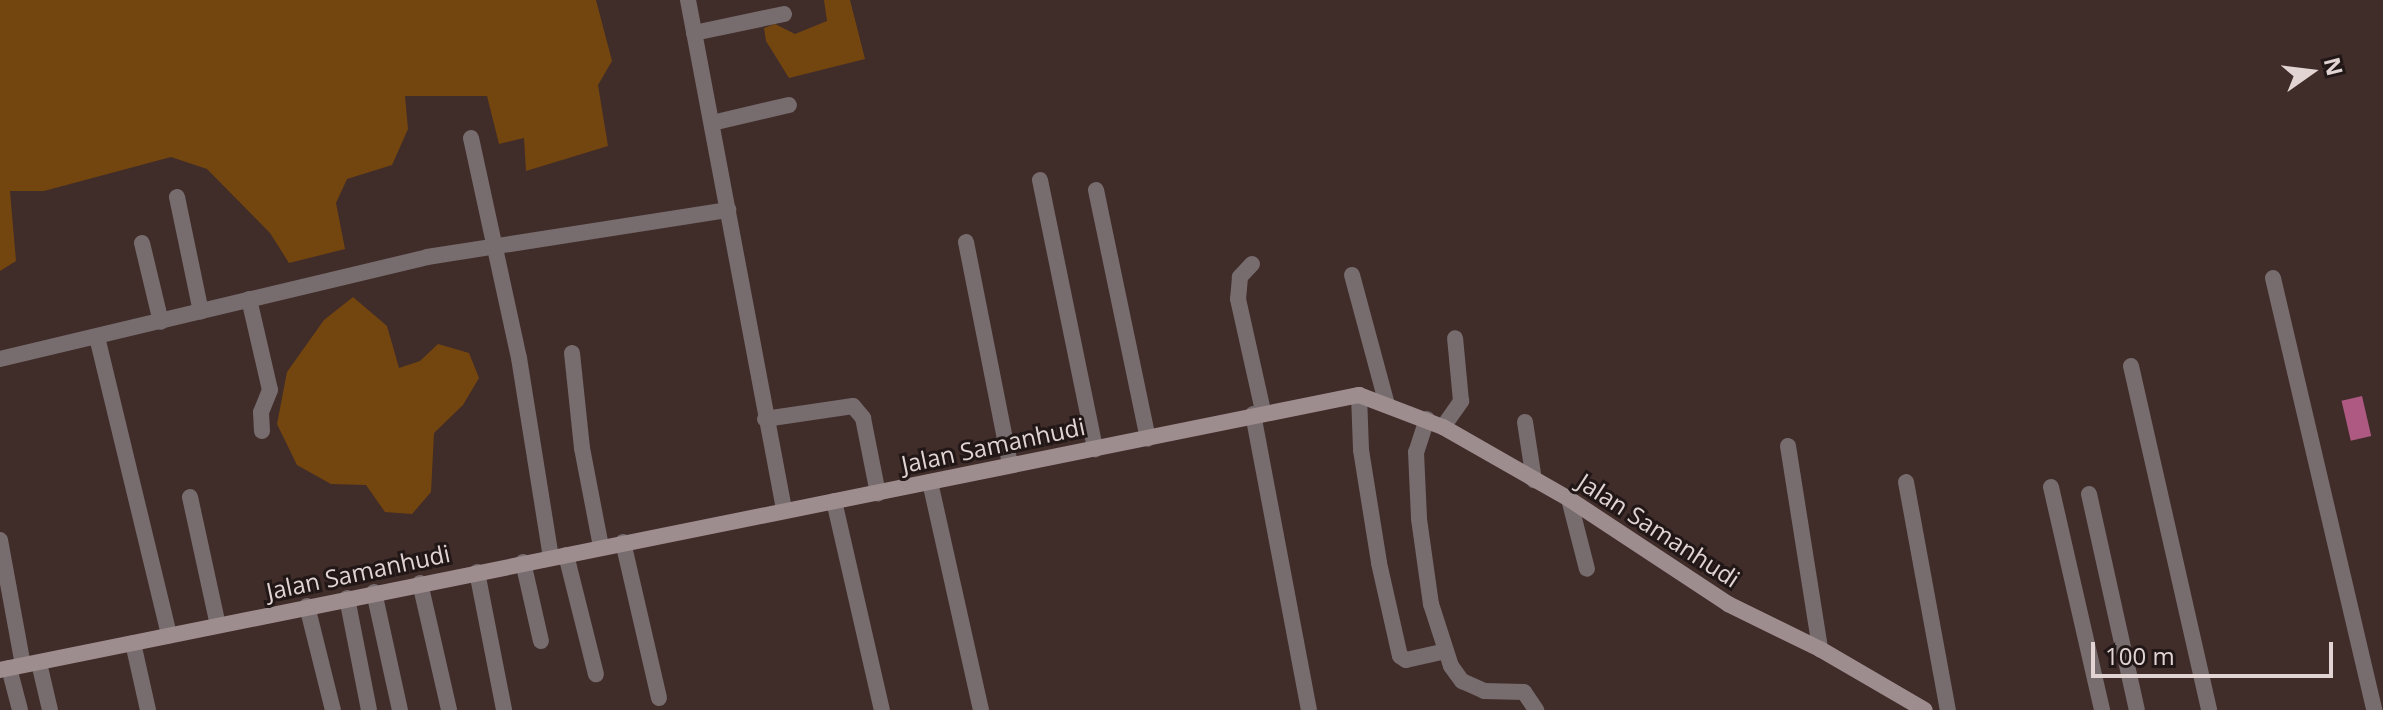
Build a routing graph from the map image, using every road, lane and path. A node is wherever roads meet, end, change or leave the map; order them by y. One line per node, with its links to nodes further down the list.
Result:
1 (688, 0): 3 (street)
2 (784, 14): 3 (street)
3 (694, 33): 5 (street)
4 (789, 105): 5 (street)
5 (712, 123): 10 (street)
6 (471, 138): 13 (street)
7 (1040, 180): 35 (street)
8 (1096, 190): 33 (street)
9 (177, 197): 18 (street)
10 (728, 210): 13 (street); 28 (street)
11 (966, 242): 36 (street)
12 (142, 243): 19 (street)
13 (493, 245): 17 (street); 50 (street)
14 (1252, 264): 27 (street)
15 (1352, 275): 26 (street)
16 (2273, 278): 84 (street)
17 (249, 299): 18 (street); 32 (street)
18 (201, 312): 19 (street)
19 (161, 322): 20 (street)
20 (97, 337): 23 (street); 59 (street)
21 (1455, 338): 31 (street)
22 (572, 353): 49 (street)
23 (0, 359)
24 (2131, 366): 83 (street)
25 (1359, 395): 26 (street, Jalan Samanhudi); 27 (street, Jalan Samanhudi); 63 (street)
26 (1387, 405): 29 (street, Jalan Samanhudi)
27 (1258, 413): 33 (street, Jalan Samanhudi); 77 (street)
28 (765, 419): 41 (street); 46 (street)
29 (1427, 419): 31 (street, Jalan Samanhudi); 63 (street)
30 (1525, 422): 37 (street)
31 (1443, 427): 37 (street, Jalan Samanhudi)
32 (262, 431)
33 (1148, 439): 35 (street, Jalan Samanhudi)
34 (1788, 446): 62 (street)
35 (1095, 449): 36 (street, Jalan Samanhudi)
36 (1010, 464): 38 (street, Jalan Samanhudi)
37 (1534, 480): 44 (street, Jalan Samanhudi)
38 (930, 482): 41 (street, Jalan Samanhudi); 76 (street)
39 (1906, 482): 80 (street)
40 (2051, 487): 81 (street)
41 (878, 494): 45 (street, Jalan Samanhudi)
42 (2089, 494): 82 (street)
43 (190, 497): 58 (street)
44 (1569, 499): 52 (street); 62 (street, Jalan Samanhudi)
45 (834, 501): 46 (street, Jalan Samanhudi); 75 (street)
46 (784, 509): 48 (street, Jalan Samanhudi)
47 (0, 540): 64 (street)
48 (623, 542): 49 (street, Jalan Samanhudi); 66 (street)
49 (601, 547): 50 (street, Jalan Samanhudi)
50 (558, 556): 51 (street, Jalan Samanhudi); 65 (street)
51 (523, 562): 53 (street, Jalan Samanhudi); 60 (street)
52 (1587, 569)
53 (477, 572): 54 (street, Jalan Samanhudi); 74 (street)
54 (420, 583): 55 (street, Jalan Samanhudi); 73 (street)
55 (374, 592): 56 (street, Jalan Samanhudi); 72 (street)
56 (347, 598): 57 (street, Jalan Samanhudi); 71 (street)
57 (307, 606): 58 (street, Jalan Samanhudi); 70 (street)
58 (218, 625): 59 (street, Jalan Samanhudi)
59 (169, 635): 61 (street, Jalan Samanhudi)
60 (541, 641)
61 (133, 643): 64 (street, Jalan Samanhudi); 69 (street)
62 (1820, 649): 79 (street, Jalan Samanhudi)
63 (1446, 651): 78 (street)
64 (18, 667): 67 (street); 68 (street)
65 (596, 674)
66 (659, 698)
67 (20, 710)
68 (50, 710)
69 (148, 710)
70 (333, 710)
71 (369, 710)
72 (400, 710)
73 (449, 710)
74 (504, 710)
75 (882, 710)
76 (981, 710)
77 (1309, 710)
78 (1536, 710)
79 (1925, 710)
80 (1948, 710)
81 (2102, 710)
82 (2137, 710)
83 (2209, 710)
84 (2374, 710)

